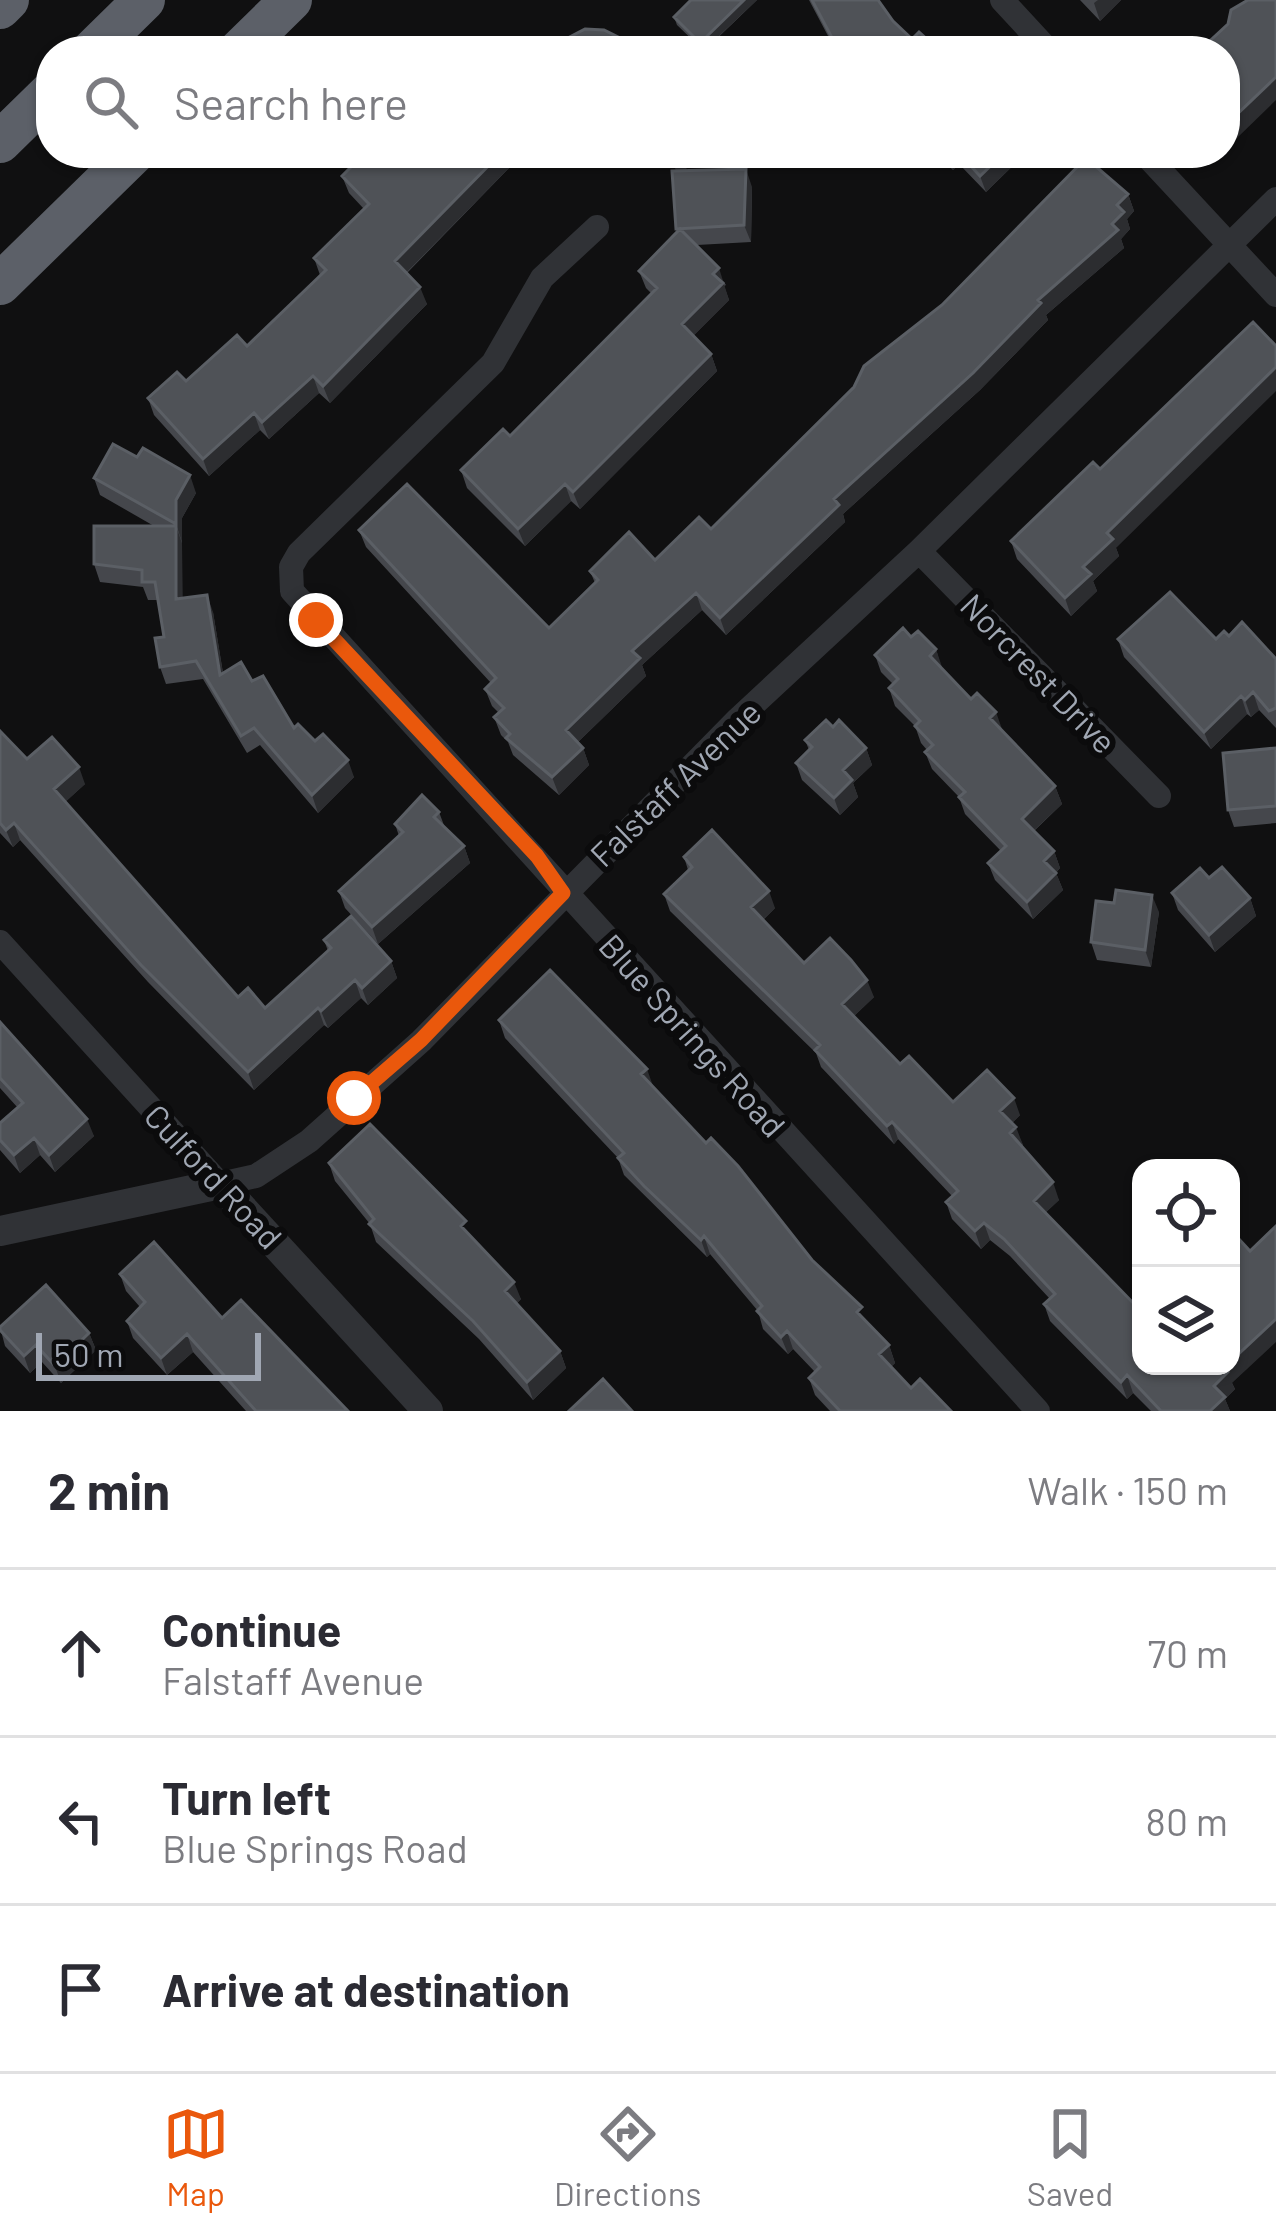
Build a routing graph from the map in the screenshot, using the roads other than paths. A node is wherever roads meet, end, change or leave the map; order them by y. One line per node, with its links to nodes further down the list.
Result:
1 (8, 0): 5 (highway)
2 (144, 0): 6 (highway)
3 (291, 0): 7 (highway)
4 (1002, 0): 8 (street)
5 (0, 8)
6 (107, 36)
7 (254, 36)
8 (1035, 36)
9 (36, 107): 10 (highway)
10 (0, 142)
11 (119, 168): 16 (highway)
12 (1158, 168): 15 (street)
13 (1276, 199): 15 (street, Falstaff Avenue)
14 (597, 226): 20 (street, Blue Springs Road)
15 (1229, 244): 17 (street); 18 (street, Falstaff Avenue)
16 (0, 284)
17 (1276, 295)
18 (919, 551): 19 (street, Norcrest Drive); 20 (street, Falstaff Avenue)
19 (1159, 796)
20 (563, 893): 22 (street, Falstaff Avenue); 25 (street, Blue Springs Road)
21 (0, 941): 22 (street, Culford Road)
22 (220, 1184): 23 (street, Falstaff Avenue); 24 (street, Culford Road)
23 (0, 1231)
24 (428, 1411)
25 (1037, 1411)

